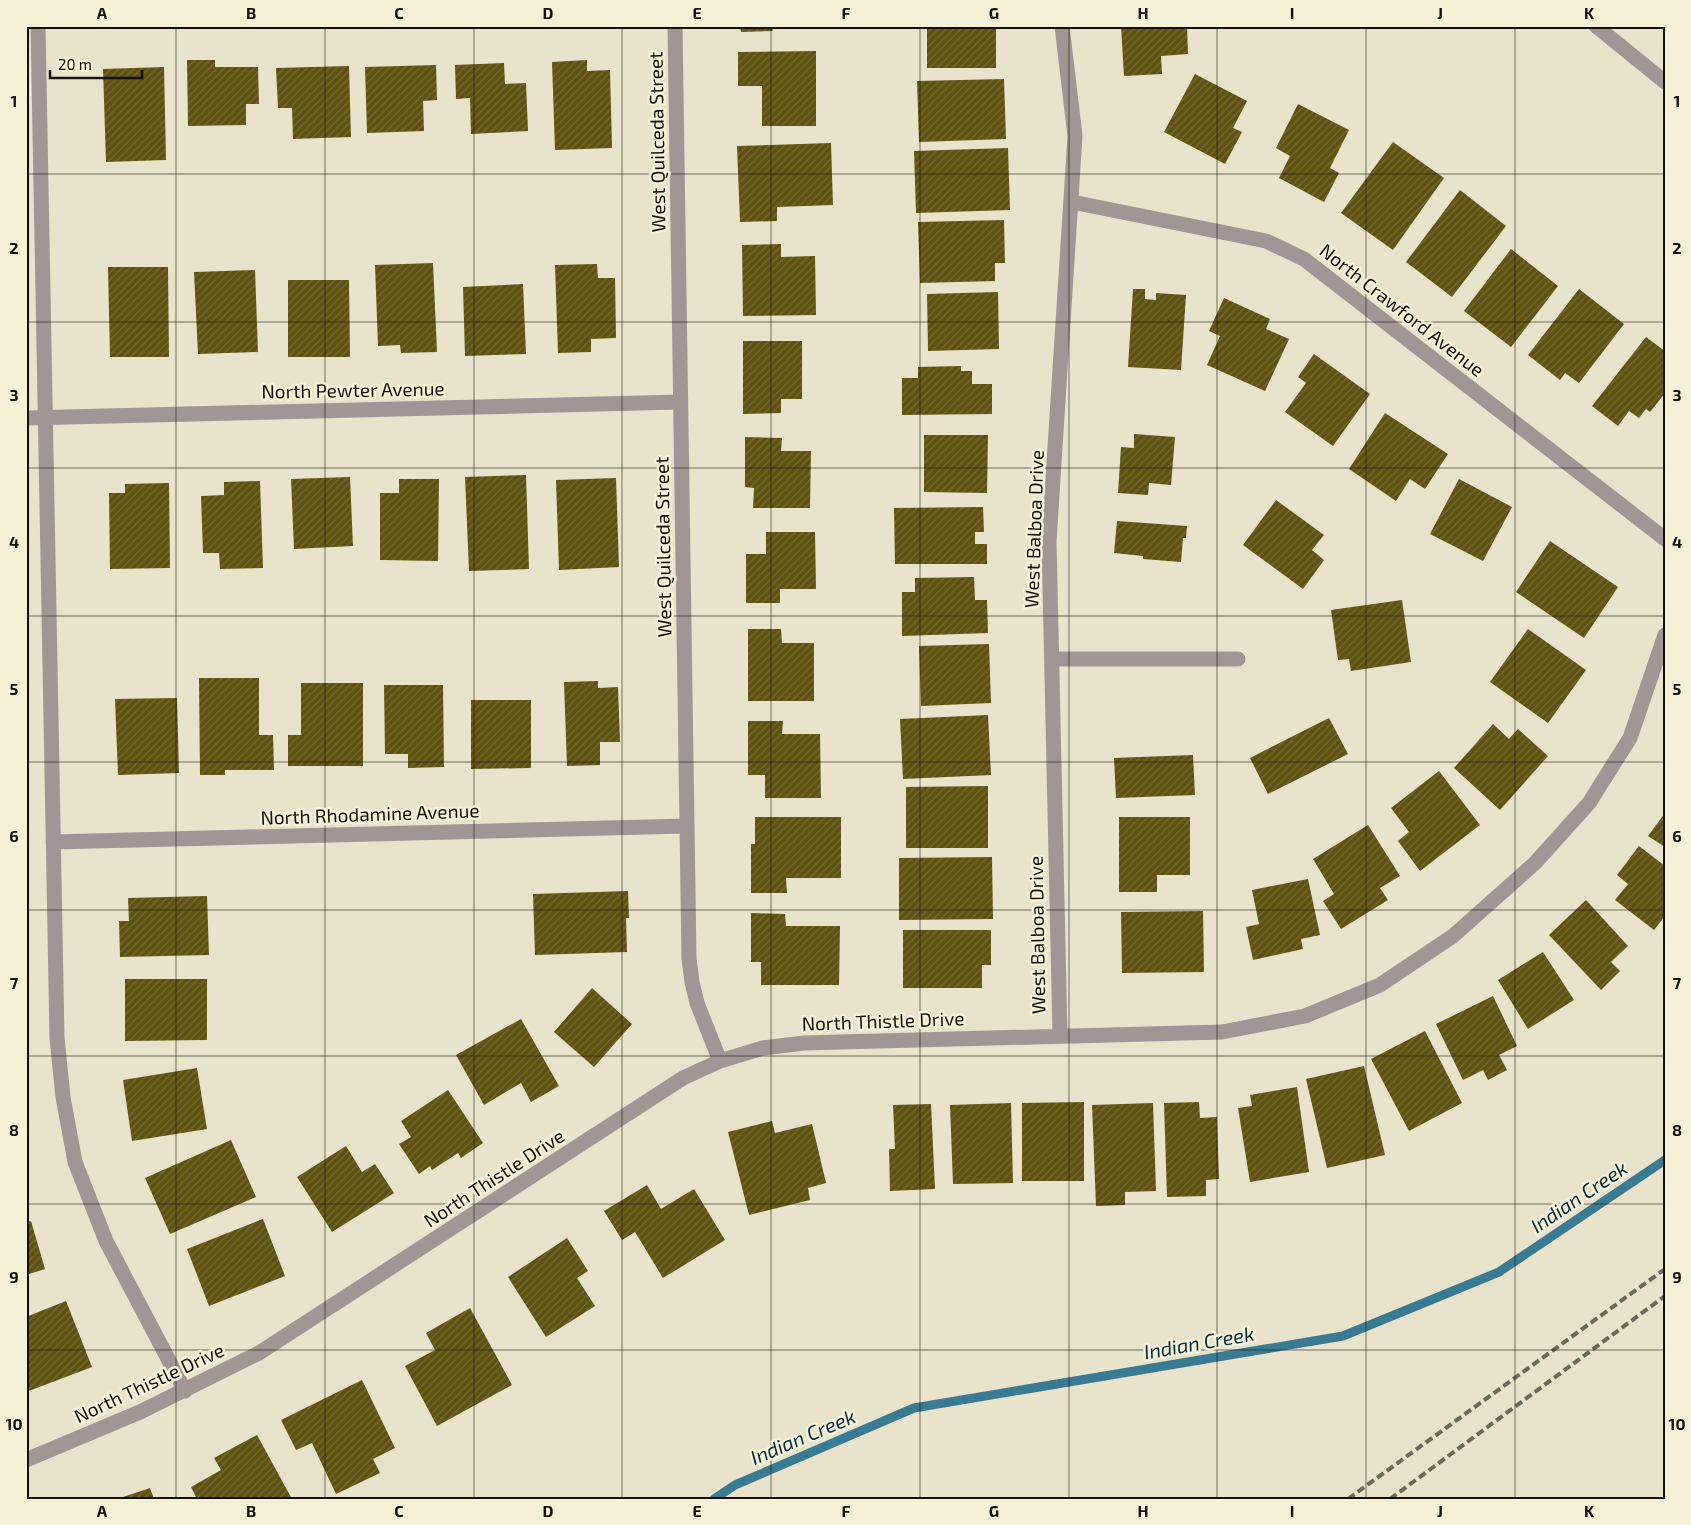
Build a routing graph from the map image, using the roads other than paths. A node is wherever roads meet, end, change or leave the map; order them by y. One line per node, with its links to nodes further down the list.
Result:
1 (38, 26): 8 (street)
2 (675, 26): 7 (street, West Quilceda Street)
3 (1062, 26): 6 (street, West Balboa Drive)
4 (1596, 26): 5 (street)
5 (1665, 82)
6 (1072, 202): 10 (street, North Crawford Avenue); 12 (street, West Balboa Drive)
7 (680, 402): 8 (street, North Pewter Avenue); 14 (street, West Quilceda Street)
8 (45, 417): 9 (street, North Pewter Avenue); 15 (street)
9 (26, 418)
10 (1665, 539)
11 (1665, 634): 16 (street, North Thistle Drive)
12 (1052, 659): 13 (street); 16 (street, West Balboa Drive)
13 (1238, 659)
14 (687, 826): 15 (street, North Rhodamine Avenue); 17 (street, West Quilceda Street)
15 (53, 842): 18 (street)
16 (1060, 1035): 17 (street, North Thistle Drive)
17 (720, 1061): 18 (street, North Thistle Drive)
18 (185, 1391): 19 (street, North Thistle Drive)
19 (26, 1460)

